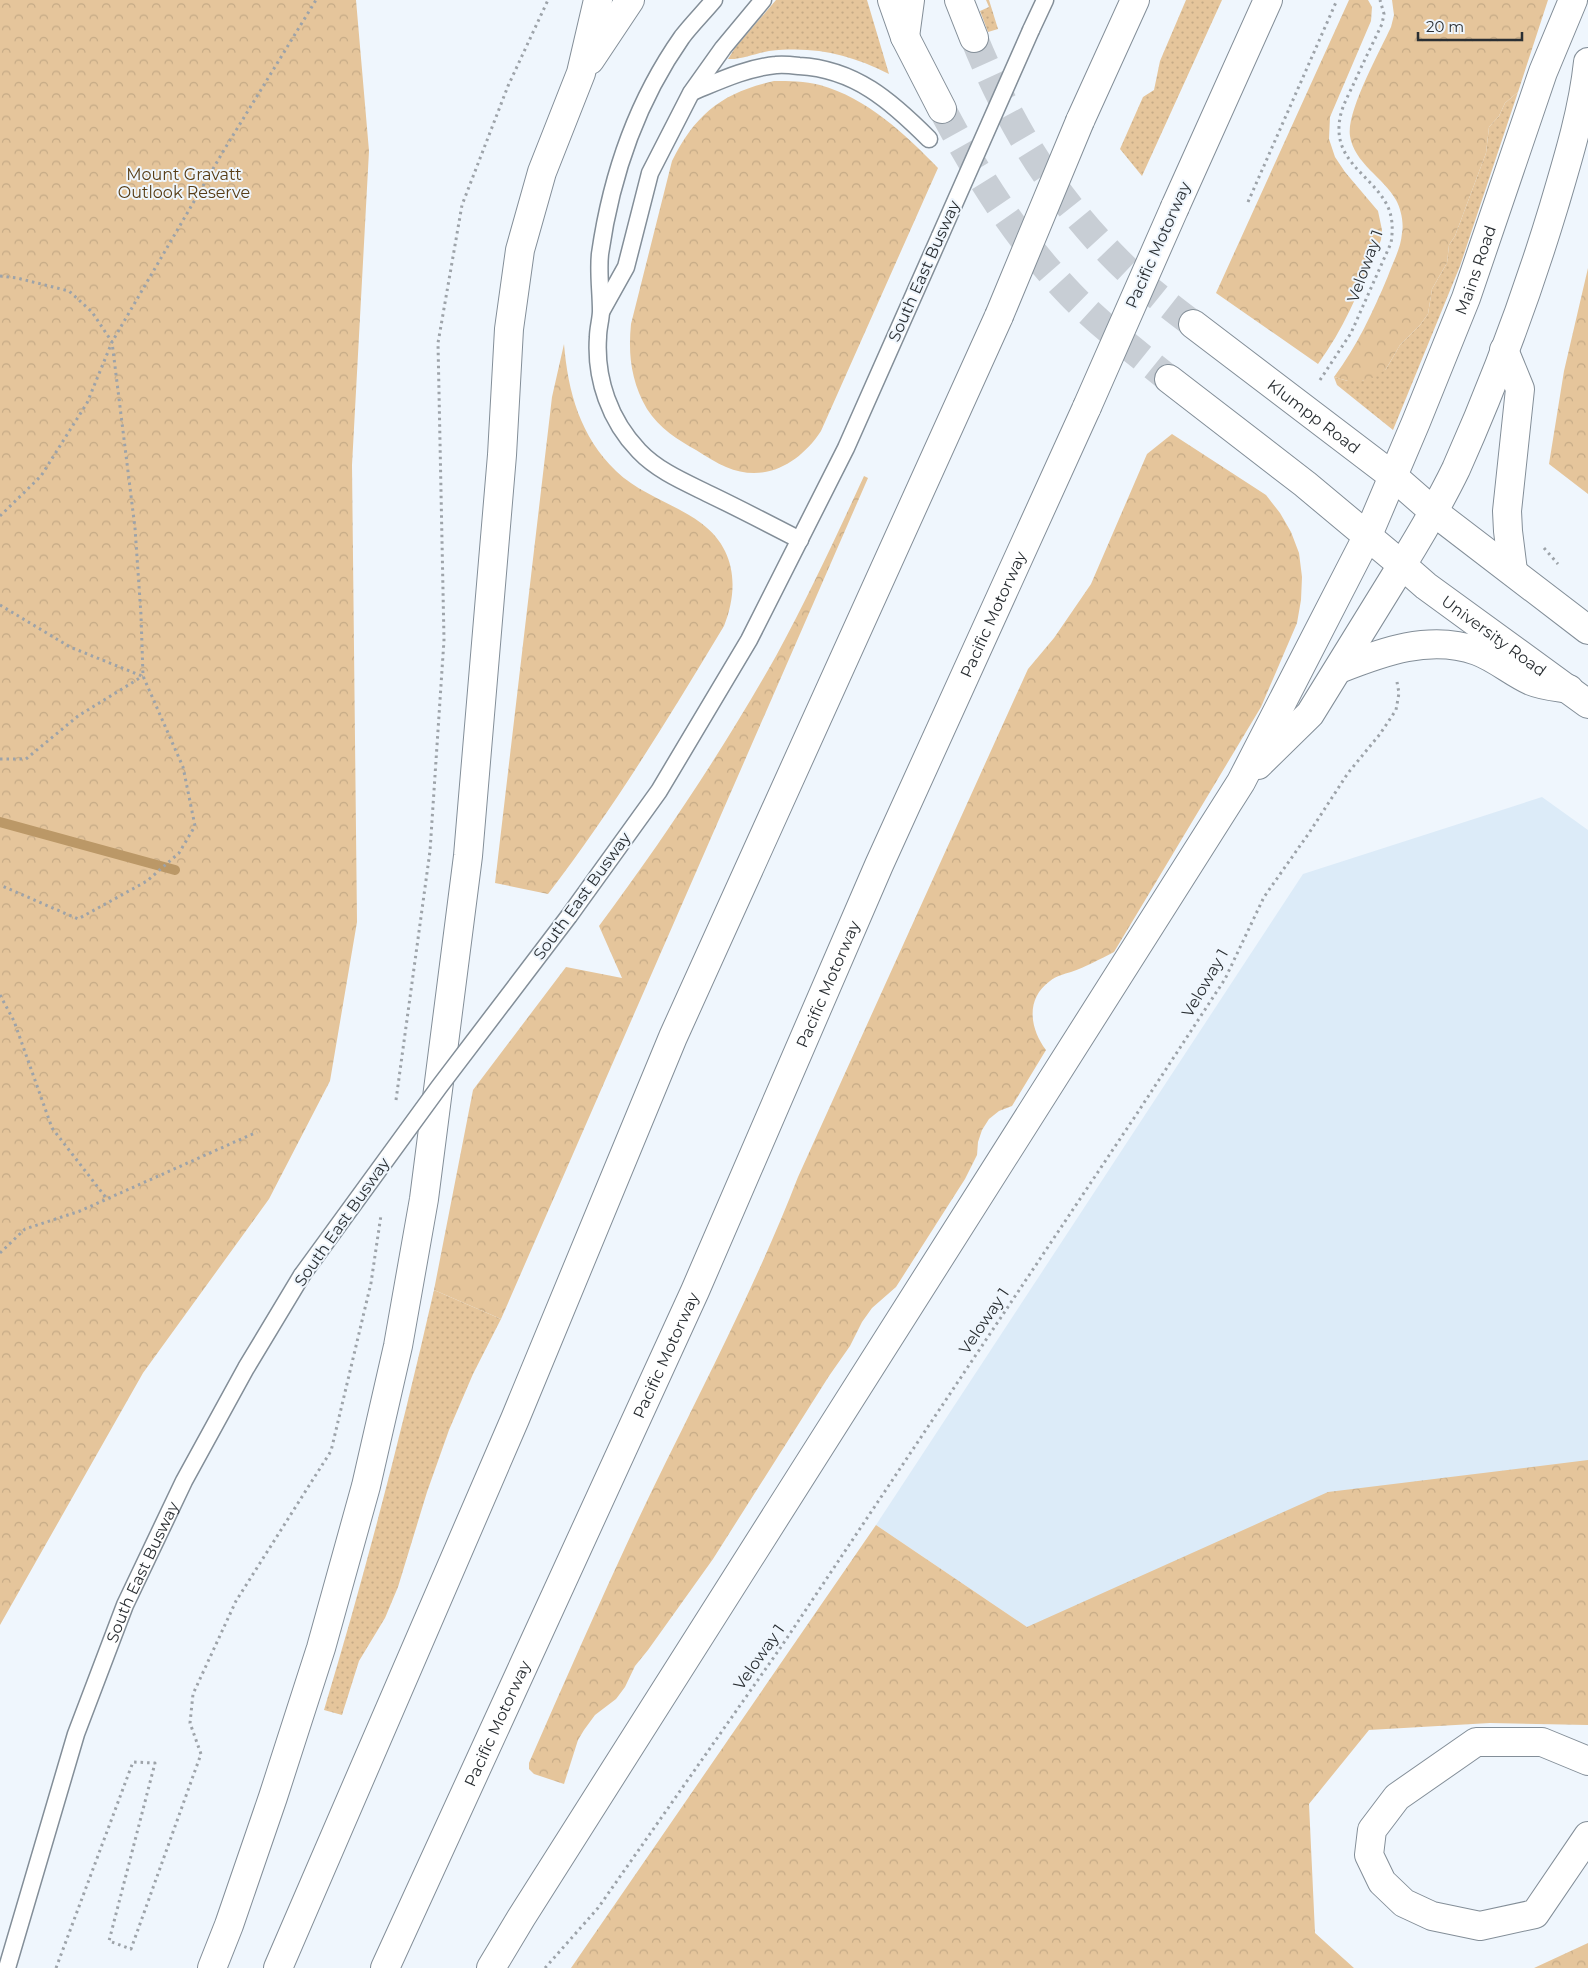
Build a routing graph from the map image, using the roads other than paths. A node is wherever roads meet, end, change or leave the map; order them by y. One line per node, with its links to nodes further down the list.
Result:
1 (598, 0): 15 (main road)
2 (630, 0): 15 (main road)
3 (714, 0): 19 (lane)
4 (763, 0): 16 (lane)
5 (892, 0): 12 (main road)
6 (910, 0): 12 (main road)
7 (959, 0): 13 (main road)
8 (1045, 0): 26 (lane, South East Busway, bridge)
9 (1135, 0): 37 (main road, bridge)
10 (1268, 0): 38 (main road, Pacific Motorway, bridge)
11 (1573, 0): 23 (main road, Mains Road)
12 (905, 38): 17 (main road)
13 (974, 38)
14 (1588, 62): 21 (main road)
15 (581, 73): 36 (main road)
16 (691, 93): 18 (lane); 19 (lane)
17 (942, 110)
18 (929, 139)
19 (601, 312): 26 (lane)
20 (1193, 324): 23 (main road, Klumpp Road)
21 (1504, 350): 24 (main road); 28 (main road)
22 (1170, 379): 25 (main road)
23 (1394, 477): 24 (main road, Klumpp Road); 25 (main road, Mains Road)
24 (1434, 512): 27 (main road); 28 (main road)
25 (1368, 535): 27 (main road); 32 (main road, Mains Road)
26 (800, 540): 35 (lane, South East Busway, bridge)
27 (1402, 565): 30 (main road); 31 (main road, University Road)
28 (1513, 571): 29 (main road)
29 (1588, 630)
30 (1338, 670): 31 (main road); 32 (main road)
31 (1579, 696)
32 (1241, 782): 39 (main road)
33 (1588, 1761): 34 (main road)
34 (1588, 1836)
35 (7, 1968)
36 (212, 1968)
37 (278, 1968)
38 (385, 1968)
39 (491, 1968)

